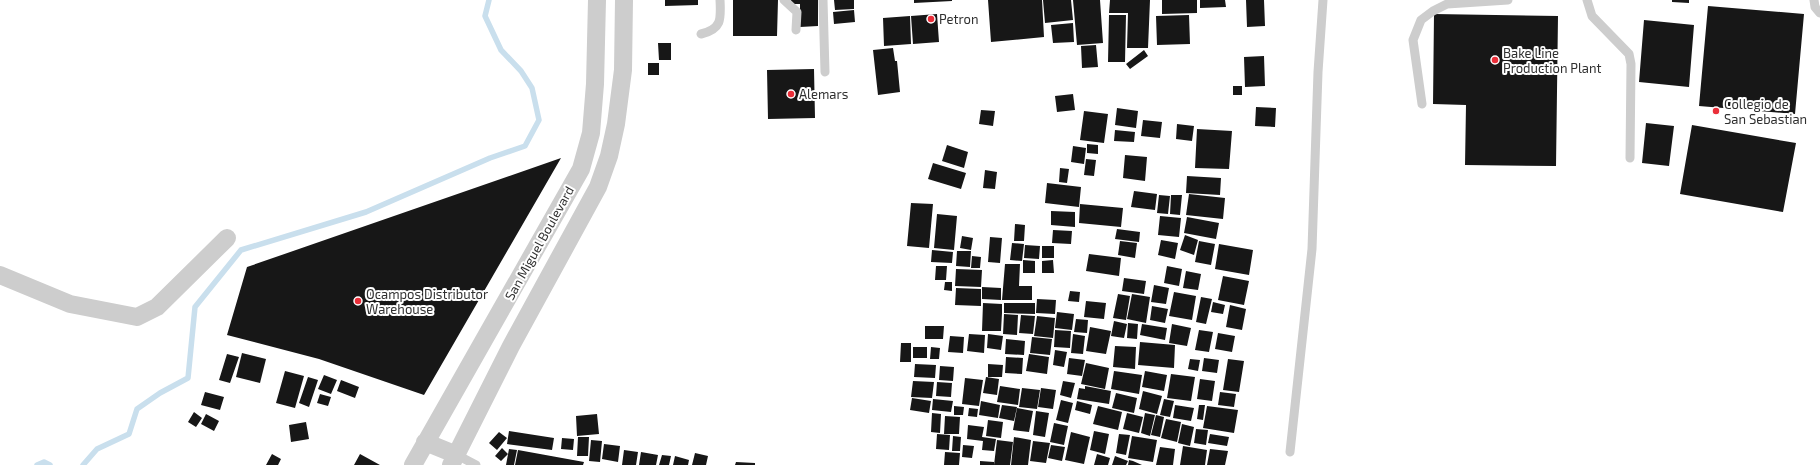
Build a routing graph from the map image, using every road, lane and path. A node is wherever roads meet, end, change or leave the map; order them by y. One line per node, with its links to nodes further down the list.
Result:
1 (597, 0): 18 (street, San Miguel Boulevard)
2 (624, 0): 19 (street, San Miguel Boulevard)
3 (720, 0): 12 (lane)
4 (784, 0): 11 (lane)
5 (824, 0): 13 (lane)
6 (1323, 0): 21 (lane)
7 (1508, 0): 14 (lane)
8 (1587, 0): 15 (lane)
9 (1814, 0): 10 (lane)
10 (1820, 13)
11 (796, 30)
12 (701, 34)
13 (825, 72)
14 (1422, 104)
15 (1630, 158)
16 (227, 238): 17 (street)
17 (0, 275)
18 (487, 336): 19 (street); 20 (street, San Miguel Boulevard)
19 (511, 346): 22 (street, San Miguel Boulevard)
20 (425, 442): 22 (street); 23 (street, San Miguel Boulevard)
21 (1290, 452)
22 (454, 460): 24 (lane)
23 (412, 465)
24 (476, 465)

